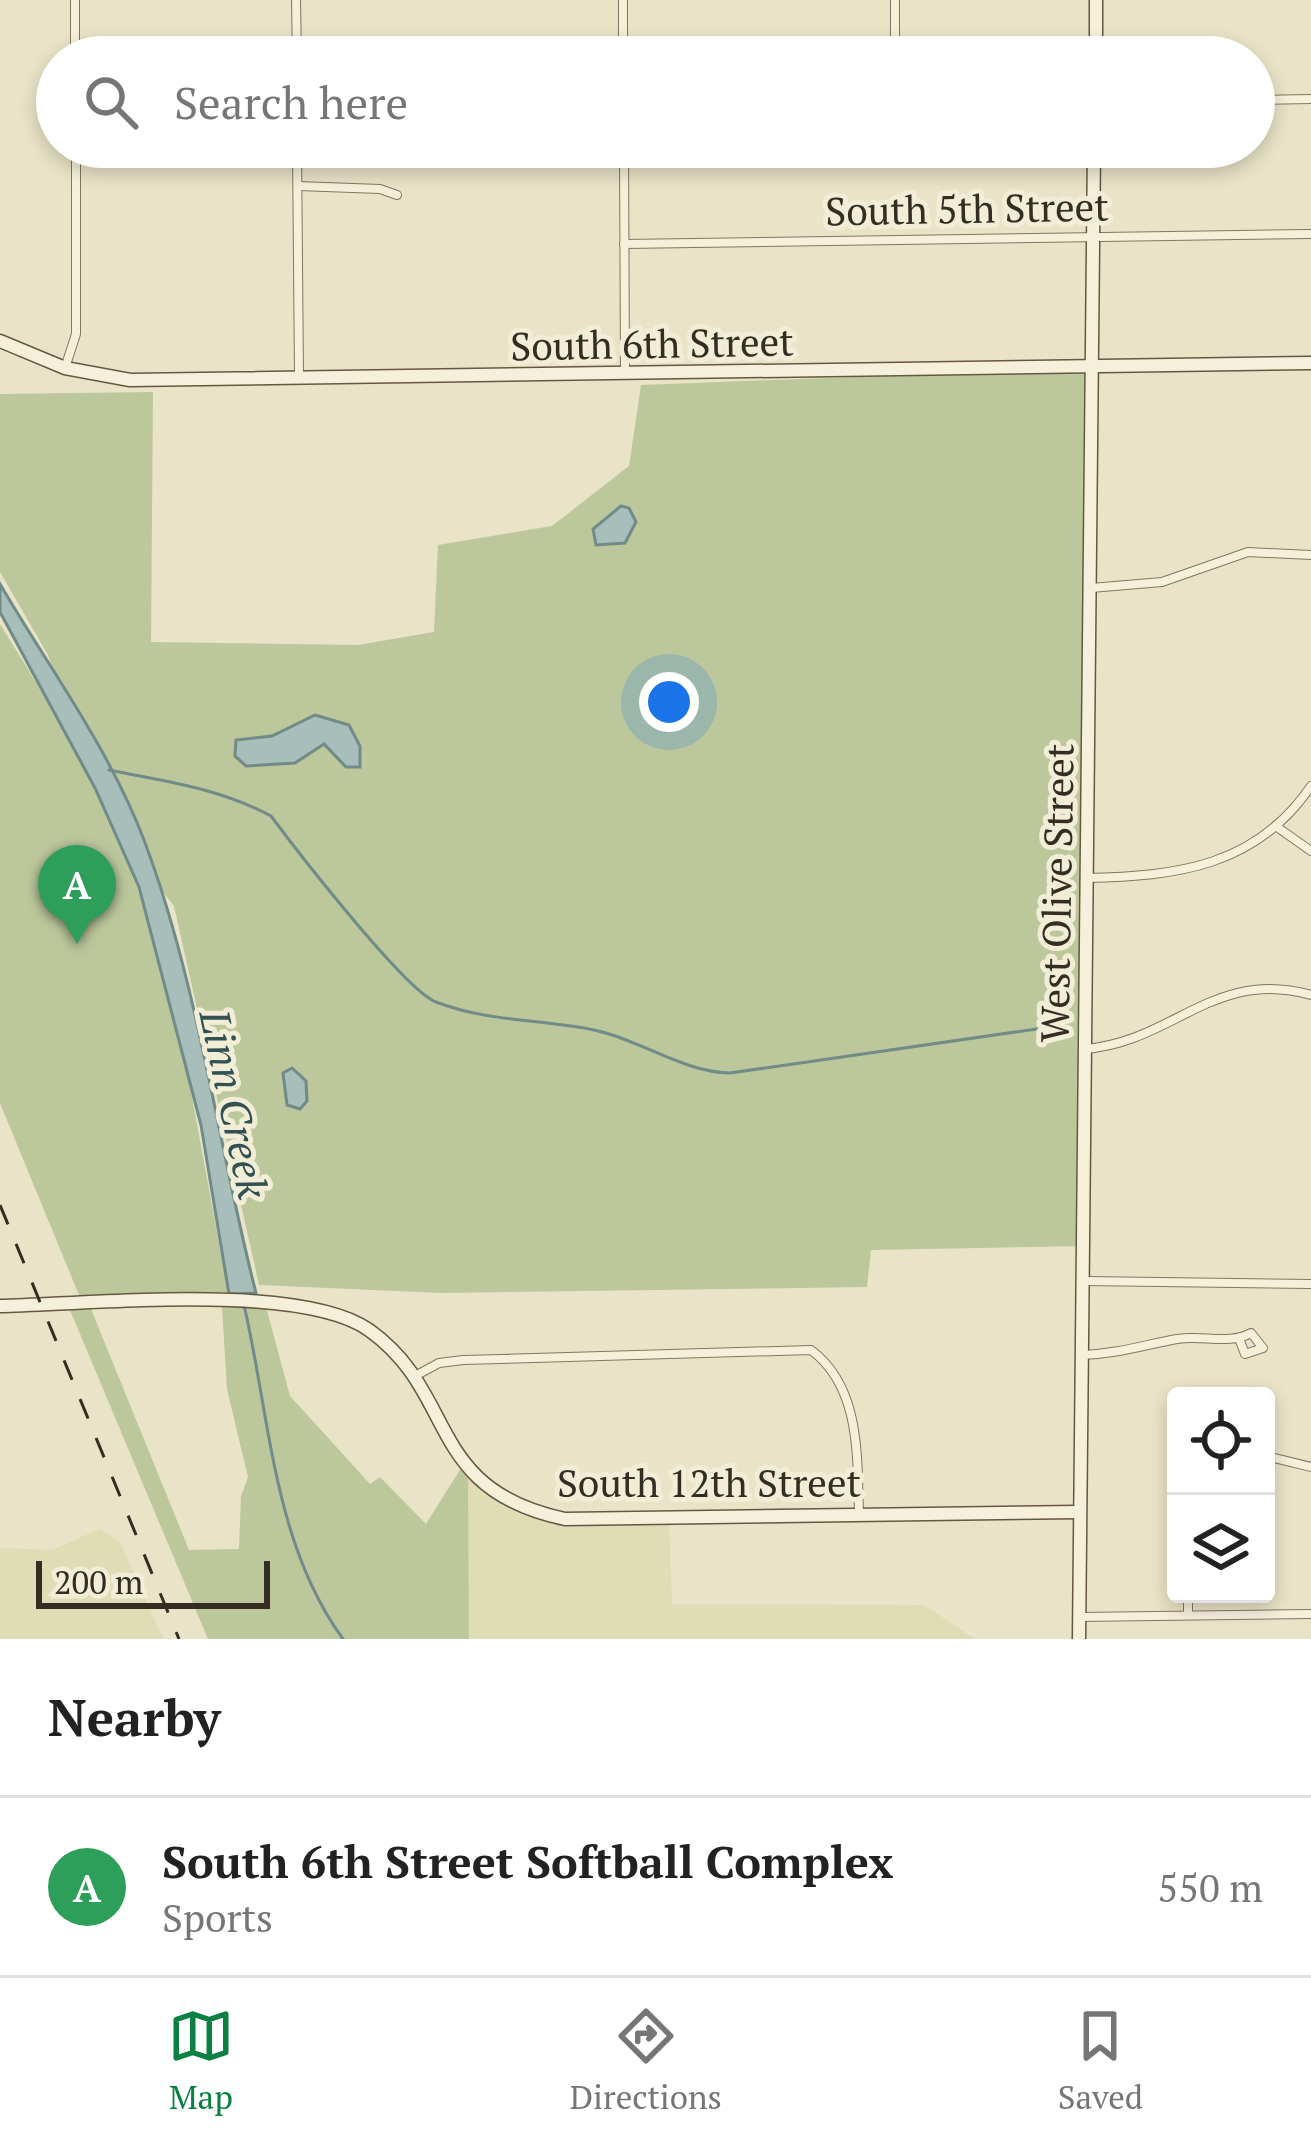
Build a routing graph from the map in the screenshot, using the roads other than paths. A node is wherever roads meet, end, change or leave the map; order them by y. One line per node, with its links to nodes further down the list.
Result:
1 (74, 0): 6 (street)
2 (296, 0): 7 (street)
3 (623, 0): 8 (street)
4 (896, 0): 9 (street)
5 (1096, 0): 10 (street)
6 (75, 36)
7 (297, 36)
8 (623, 36)
9 (896, 36)
10 (1096, 36)
11 (1311, 98): 12 (street)
12 (1275, 99)
13 (76, 168): 24 (street)
14 (298, 168): 17 (street)
15 (623, 168): 21 (street)
16 (1094, 168): 20 (street, West Olive Street)
17 (298, 186): 18 (street); 27 (street)
18 (397, 195)
19 (1311, 234): 20 (street, South 5th Street)
20 (1094, 237): 21 (street, South 5th Street); 25 (street, West Olive Street)
21 (624, 244): 26 (street)
22 (0, 341): 24 (street, South 6th Street)
23 (1311, 363): 25 (street, South 6th Street)
24 (65, 368): 27 (street, South 6th Street)
25 (1092, 368): 26 (street, South 6th Street); 29 (street, West Olive Street)
26 (625, 375): 27 (street, South 6th Street)
27 (299, 379)
28 (1311, 555): 29 (street)
29 (1091, 588): 33 (street, West Olive Street)
30 (1311, 786): 31 (street)
31 (1277, 827): 32 (street); 33 (street)
32 (1311, 851)
33 (1087, 878): 35 (street, West Olive Street)
34 (1311, 995): 35 (street)
35 (1084, 1049): 36 (street, West Olive Street)
36 (1082, 1281): 37 (street); 40 (street, West Olive Street)
37 (1311, 1284)
38 (0, 1306): 41 (street, South 12th Street)
39 (1240, 1341): 40 (street)
40 (1080, 1354): 44 (street, West Olive Street)
41 (415, 1376): 45 (street, South 12th Street); 45 (street)
42 (1275, 1458): 43 (street)
43 (1311, 1467)
44 (1078, 1512): 45 (street, South 12th Street); 49 (street, West Olive Street)
45 (859, 1513)
46 (1188, 1603): 47 (street)
47 (1188, 1614): 48 (street); 49 (street)
48 (1311, 1614)
49 (1079, 1617): 50 (street, West Olive Street)
50 (1079, 1639)

